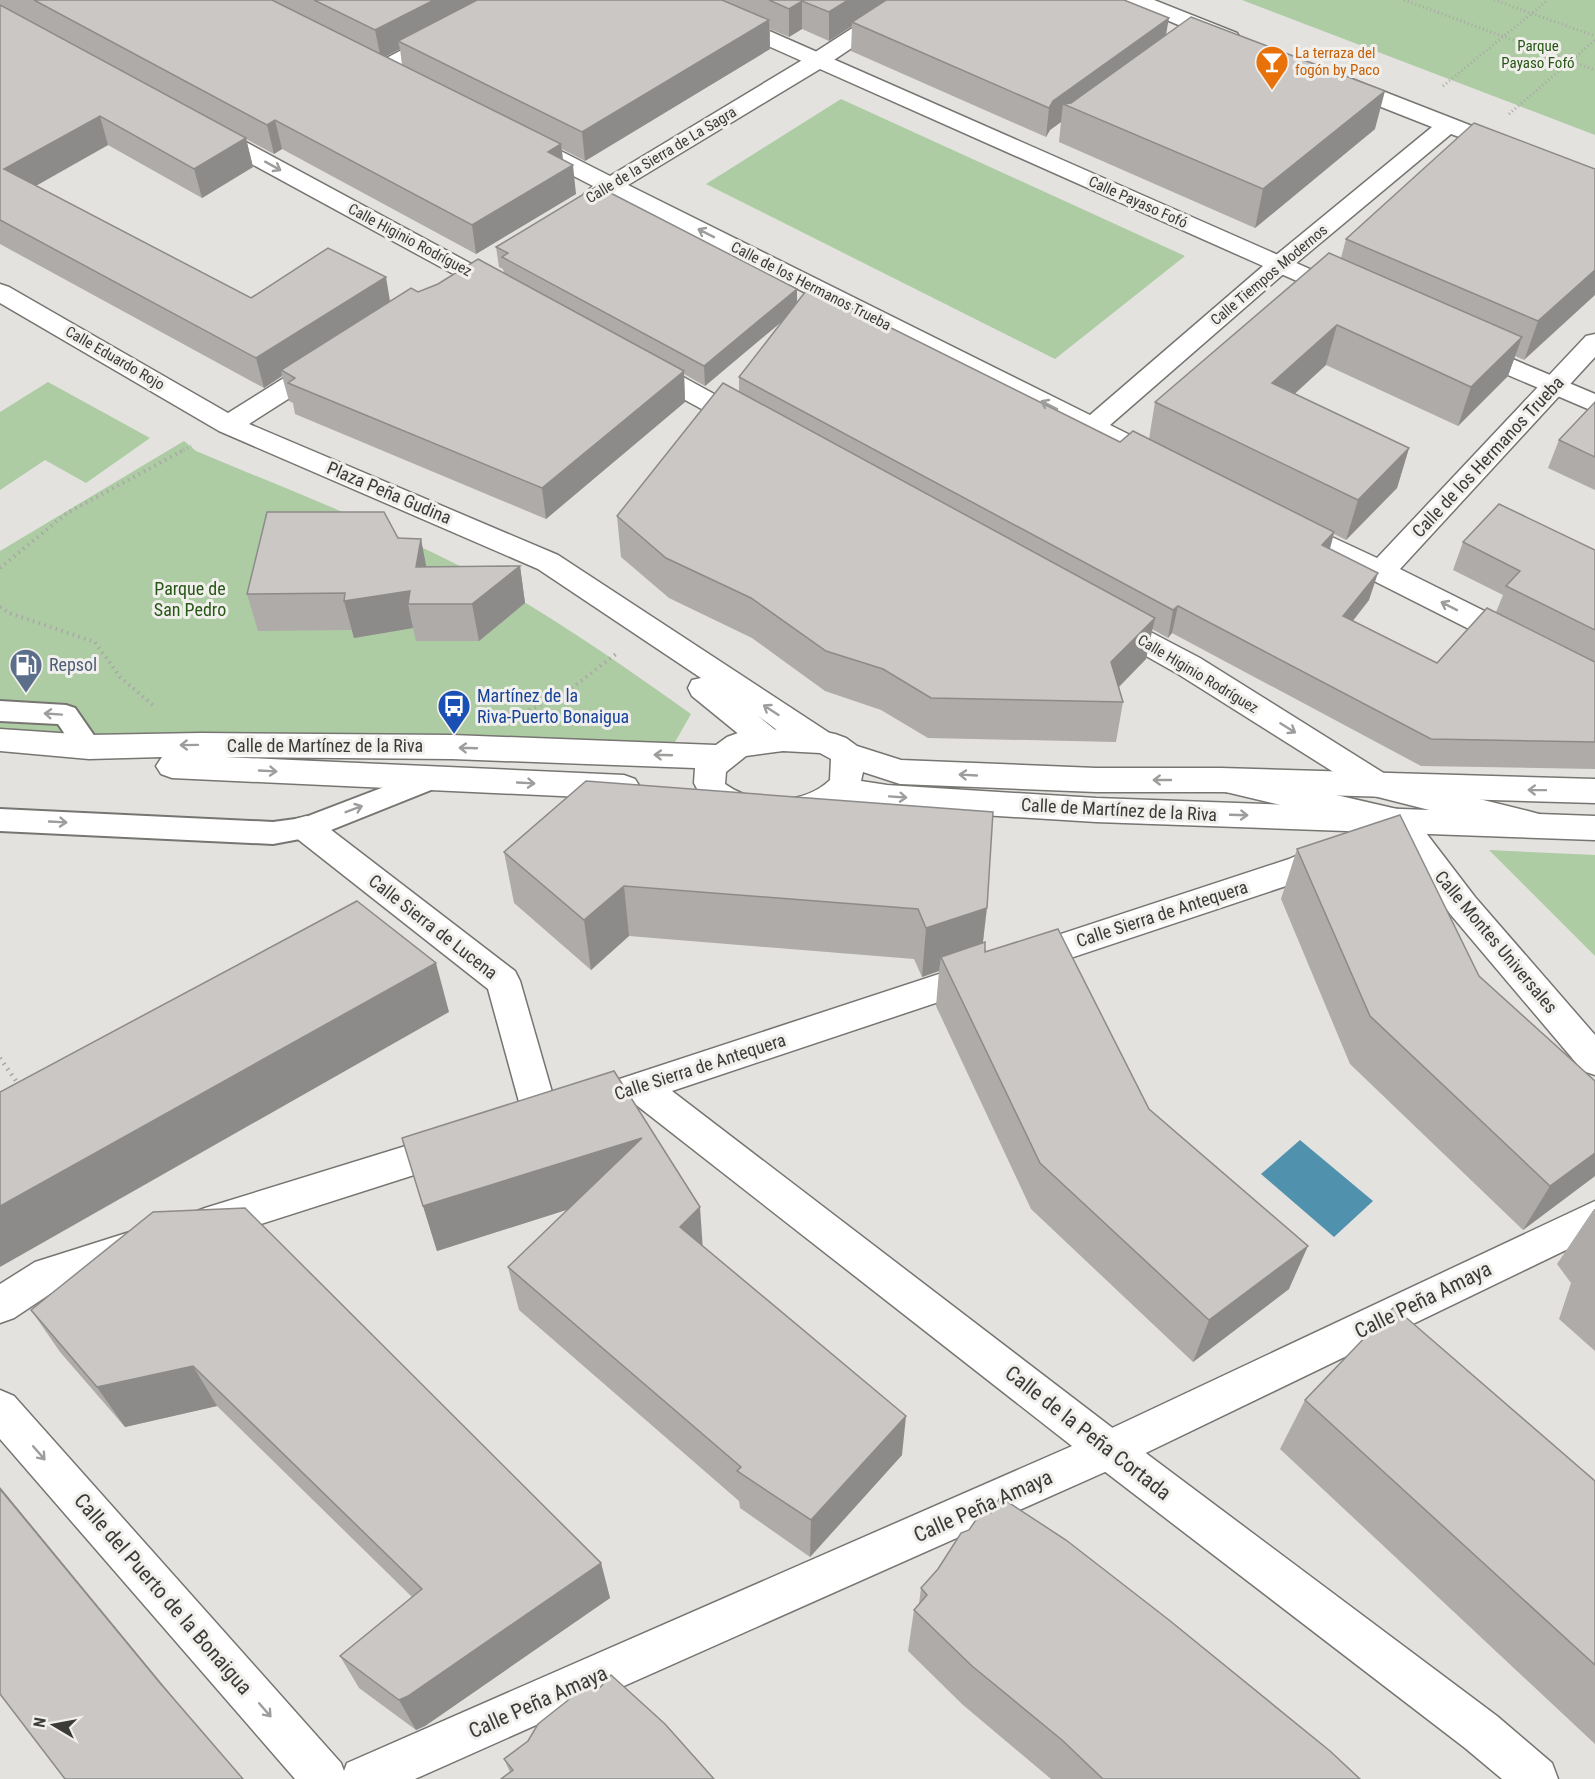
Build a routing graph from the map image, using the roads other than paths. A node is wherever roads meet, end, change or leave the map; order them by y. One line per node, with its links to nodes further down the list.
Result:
1 (514, 0): 8 (street)
2 (681, 0): 6 (street, Calle Payaso Fofó)
3 (910, 0): 6 (street, Calle de la Sierra de La Sagra)
4 (1136, 0): 5 (street)
5 (1249, 46)
6 (817, 61): 13 (street, Calle de la Sierra de La Sagra); 16 (street, Calle Payaso Fofó)
7 (1327, 77): 10 (street)
8 (412, 86)
9 (190, 121): 17 (street, Calle Higinio Rodríguez, one-way to 17)
10 (1447, 126): 12 (street); 16 (street, Calle Tiempos Modernos)
11 (516, 138): 13 (street, Calle de los Hermanos Trueba)
12 (1529, 156)
13 (610, 185): 14 (street, Calle de la Sierra de La Sagra); 28 (street, Calle de los Hermanos Trueba, one-way to 13)
14 (574, 207)
15 (490, 258): 17 (street)
16 (1279, 265): 20 (street, Calle Payaso Fofó); 28 (street, Calle Tiempos Modernos)
17 (457, 279): 19 (street, Calle Higinio Rodríguez)
18 (0, 292): 27 (street, Calle Eduardo Rojo)
19 (528, 302)
20 (1370, 305)
21 (1446, 338): 25 (street)
22 (1595, 342): 25 (street, Calle de los Hermanos Trueba)
23 (347, 349): 27 (street)
24 (622, 354): 29 (street)
25 (1554, 386): 26 (street); 33 (street, Calle de los Hermanos Trueba)
26 (1595, 404)
27 (228, 425): 32 (street, Plaza Peña Gudina)
28 (1092, 427): 30 (street, Calle de los Hermanos Trueba)
29 (769, 435)
30 (1188, 475)
31 (1274, 518): 33 (street)
32 (548, 562): 38 (street, Plaza Peña Gudina); 40 (street, Plaza Peña Gudina, one-way to 32)
33 (1381, 572): 35 (street, one-way to 33)
34 (1084, 608): 45 (street, Calle Higinio Rodríguez, one-way to 45)
35 (1595, 679)
36 (0, 711): 39 (lane, one-way to 36)
37 (0, 740): 39 (street, Calle de Martínez de la Riva)
38 (768, 741): 40 (street); 42 (street)
39 (89, 747): 42 (street, Calle de Martínez de la Riva, one-way to 39)
40 (833, 748): 44 (street, Calle de Martínez de la Riva, one-way to 40); 46 (street)
41 (0, 757): 43 (street, Calle de Martínez de la Riva, one-way to 43)
42 (721, 757): 47 (street)
43 (431, 779): 47 (street, Calle de Martínez de la Riva, one-way to 47); 51 (lane, one-way to 43)
44 (1221, 780): 45 (street, Calle de Martínez de la Riva); 50 (street, Calle de Martínez de la Riva)
45 (1381, 787): 48 (street, Calle de Martínez de la Riva, one-way to 45); 52 (street, Calle de Martínez de la Riva)
46 (840, 789): 47 (street); 50 (street, Calle de Martínez de la Riva, one-way to 50)
47 (713, 791)
48 (1595, 791)
49 (0, 820): 51 (lane, one-way to 51)
50 (1399, 821): 52 (street, Calle de Martínez de la Riva); 54 (street, Calle Montes Universales); 55 (street, Calle Sierra de Antequera)
51 (306, 828): 56 (street, Calle Sierra de Lucena)
52 (1548, 828): 53 (street, Calle de Martínez de la Riva)
53 (1595, 828)
54 (1595, 1060)
55 (640, 1087): 56 (street, Calle Sierra de Antequera); 60 (street, Calle de la Peña Cortada)
56 (542, 1120): 58 (street, Calle Sierra de Antequera)
57 (1595, 1218): 60 (street, Calle Peña Amaya)
58 (0, 1305)
59 (0, 1409): 61 (street, Calle del Puerto de la Bonaigua, one-way to 61)
60 (1109, 1450): 62 (street, Calle Peña Amaya); 63 (street, Calle de la Peña Cortada)
61 (325, 1779)
62 (363, 1779)
63 (1536, 1779)

